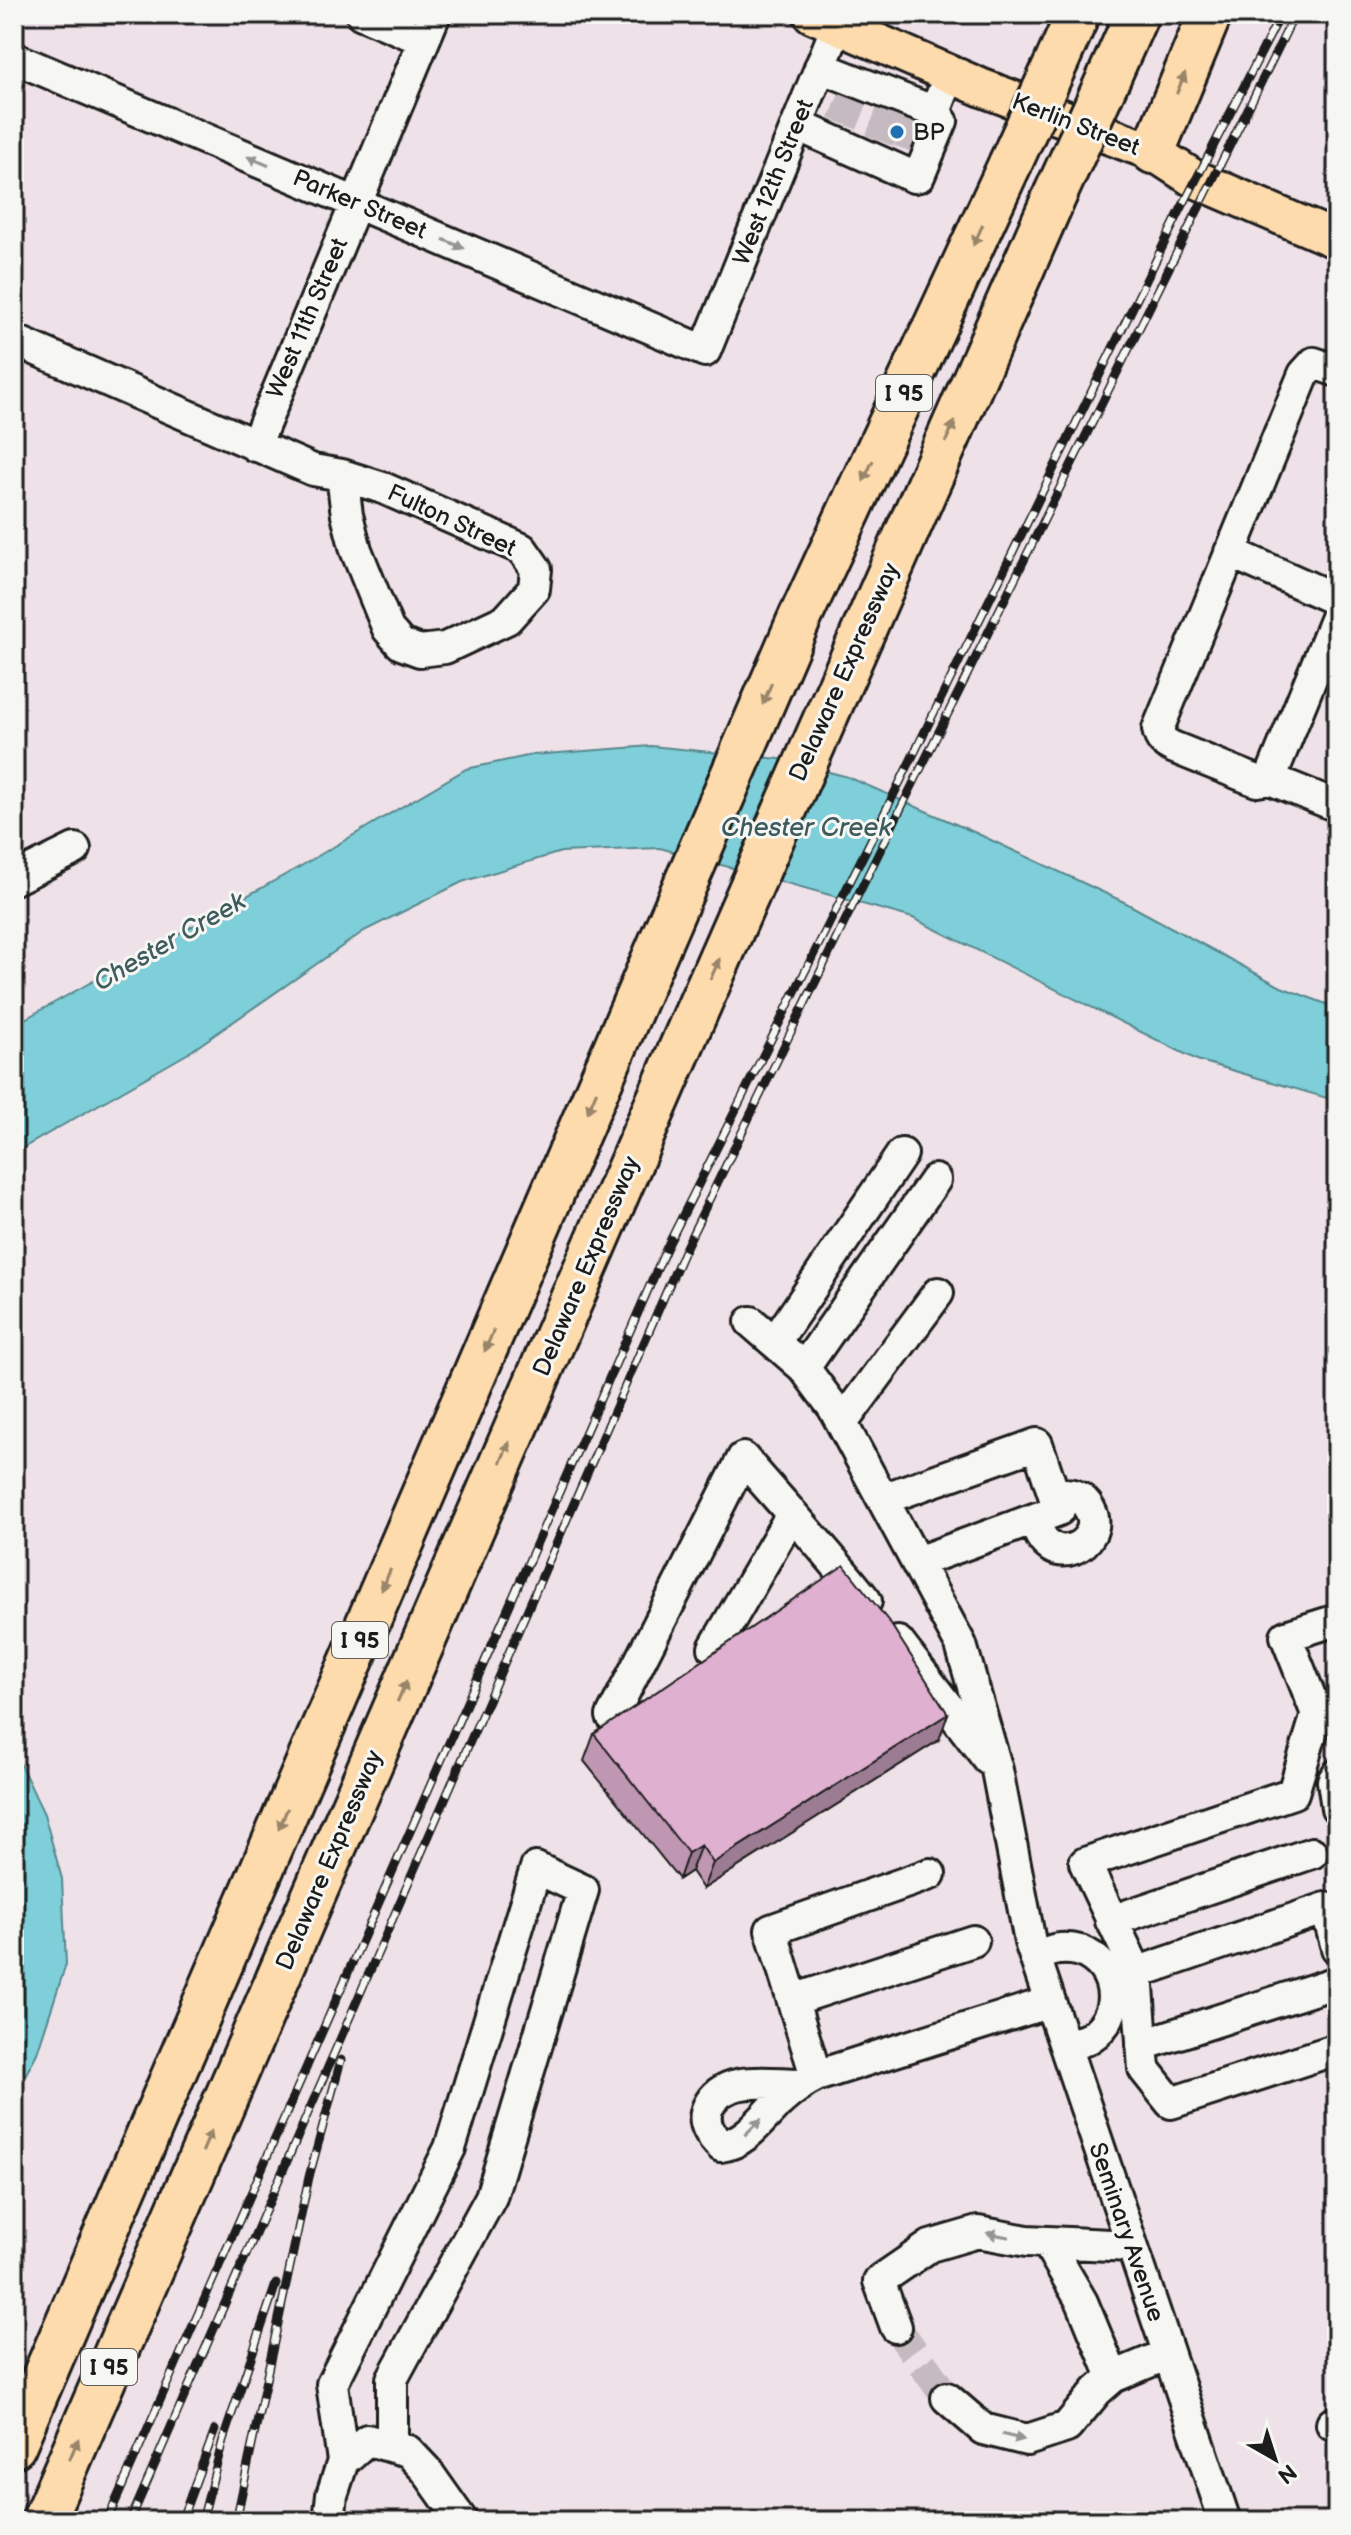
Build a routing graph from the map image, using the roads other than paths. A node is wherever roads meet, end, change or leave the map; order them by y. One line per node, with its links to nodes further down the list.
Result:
1 (362, 14): 6 (street)
2 (1078, 14): 64 (highway, I 95, one-way to 64, bridge)
3 (1137, 14): 73 (highway, Delaware Expressway / I 95, one-way to 3, bridge)
4 (1210, 14): 13 (highway, one-way to 4)
5 (830, 18): 7 (main road, Kerlin Street); 9 (street, West 12th Street)
6 (429, 27): 14 (street, West 11th Street)
7 (889, 48): 10 (main road, Kerlin Street); 11 (street)
8 (14, 58): 14 (street, Parker Street, one-way to 8)
9 (820, 67): 11 (street); 12 (street, West 12th Street)
10 (950, 74): 11 (street); 13 (main road, Kerlin Street)
11 (892, 102): 12 (street)
12 (797, 125): 17 (street, West 12th Street)
13 (1153, 152): 15 (main road, Kerlin Street)
14 (356, 202): 17 (street, Parker Street, one-way to 17); 19 (street, West 11th Street)
15 (1337, 240)
16 (14, 340): 19 (street, Fulton Street)
17 (705, 351)
18 (1337, 371): 21 (street)
19 (255, 446): 20 (street, Fulton Street)
20 (342, 475): 20 (street, Fulton Street)
21 (1230, 552): 22 (street); 24 (street)
22 (1337, 600)
23 (1337, 615): 24 (street)
24 (1270, 779): 25 (street)
25 (1337, 806)
26 (75, 849): 27 (street)
27 (14, 879)
28 (902, 1154): 32 (street)
29 (935, 1180): 33 (street)
30 (938, 1293): 34 (street)
31 (751, 1322): 32 (street, Seminary Avenue)
32 (775, 1342): 33 (street, Seminary Avenue)
33 (804, 1368): 34 (street, Seminary Avenue)
34 (842, 1423): 36 (street, Seminary Avenue)
35 (1054, 1494): 36 (street); 38 (street); 38 (street)
36 (883, 1499): 39 (street, Seminary Avenue)
37 (792, 1514): 41 (street); 43 (street); 44 (street)
38 (1035, 1519): 39 (street)
39 (917, 1562): 44 (street, Seminary Avenue)
40 (1337, 1620): 42 (street)
41 (714, 1648)
42 (1327, 1710): 49 (street)
43 (612, 1716)
44 (997, 1770): 52 (street, Seminary Avenue)
45 (1337, 1775): 46 (street)
46 (1337, 1808)
47 (1312, 1853): 49 (street)
48 (930, 1874): 55 (street)
49 (1111, 1921): 53 (street)
50 (973, 1941): 55 (street)
51 (1337, 1948): 53 (street)
52 (1033, 1949): 53 (street); 56 (street, Seminary Avenue)
53 (1124, 1977): 57 (street); 58 (street)
54 (1337, 1982): 58 (street)
55 (793, 2000): 56 (street)
56 (1050, 2002): 57 (street, Seminary Avenue)
57 (1065, 2045): 63 (street, Seminary Avenue)
58 (1142, 2045): 59 (street)
59 (1337, 2049)
60 (455, 2131): 61 (street); 61 (street); 72 (street)
61 (505, 2150): 71 (street)
62 (1047, 2242): 63 (street); 65 (street, one-way to 65); 67 (street)
63 (1131, 2246): 66 (street, Seminary Avenue)
64 (98, 2250): 69 (highway); 70 (highway, I 95)
65 (896, 2327)
66 (1168, 2354): 67 (street); 76 (street, Seminary Avenue)
67 (1113, 2377): 68 (street, one-way to 67)
68 (947, 2398)
69 (14, 2409)
70 (14, 2446)
71 (392, 2447): 72 (street); 75 (street)
72 (343, 2461): 74 (street)
73 (43, 2521)
74 (329, 2521)
75 (462, 2521)
76 (1225, 2521)

